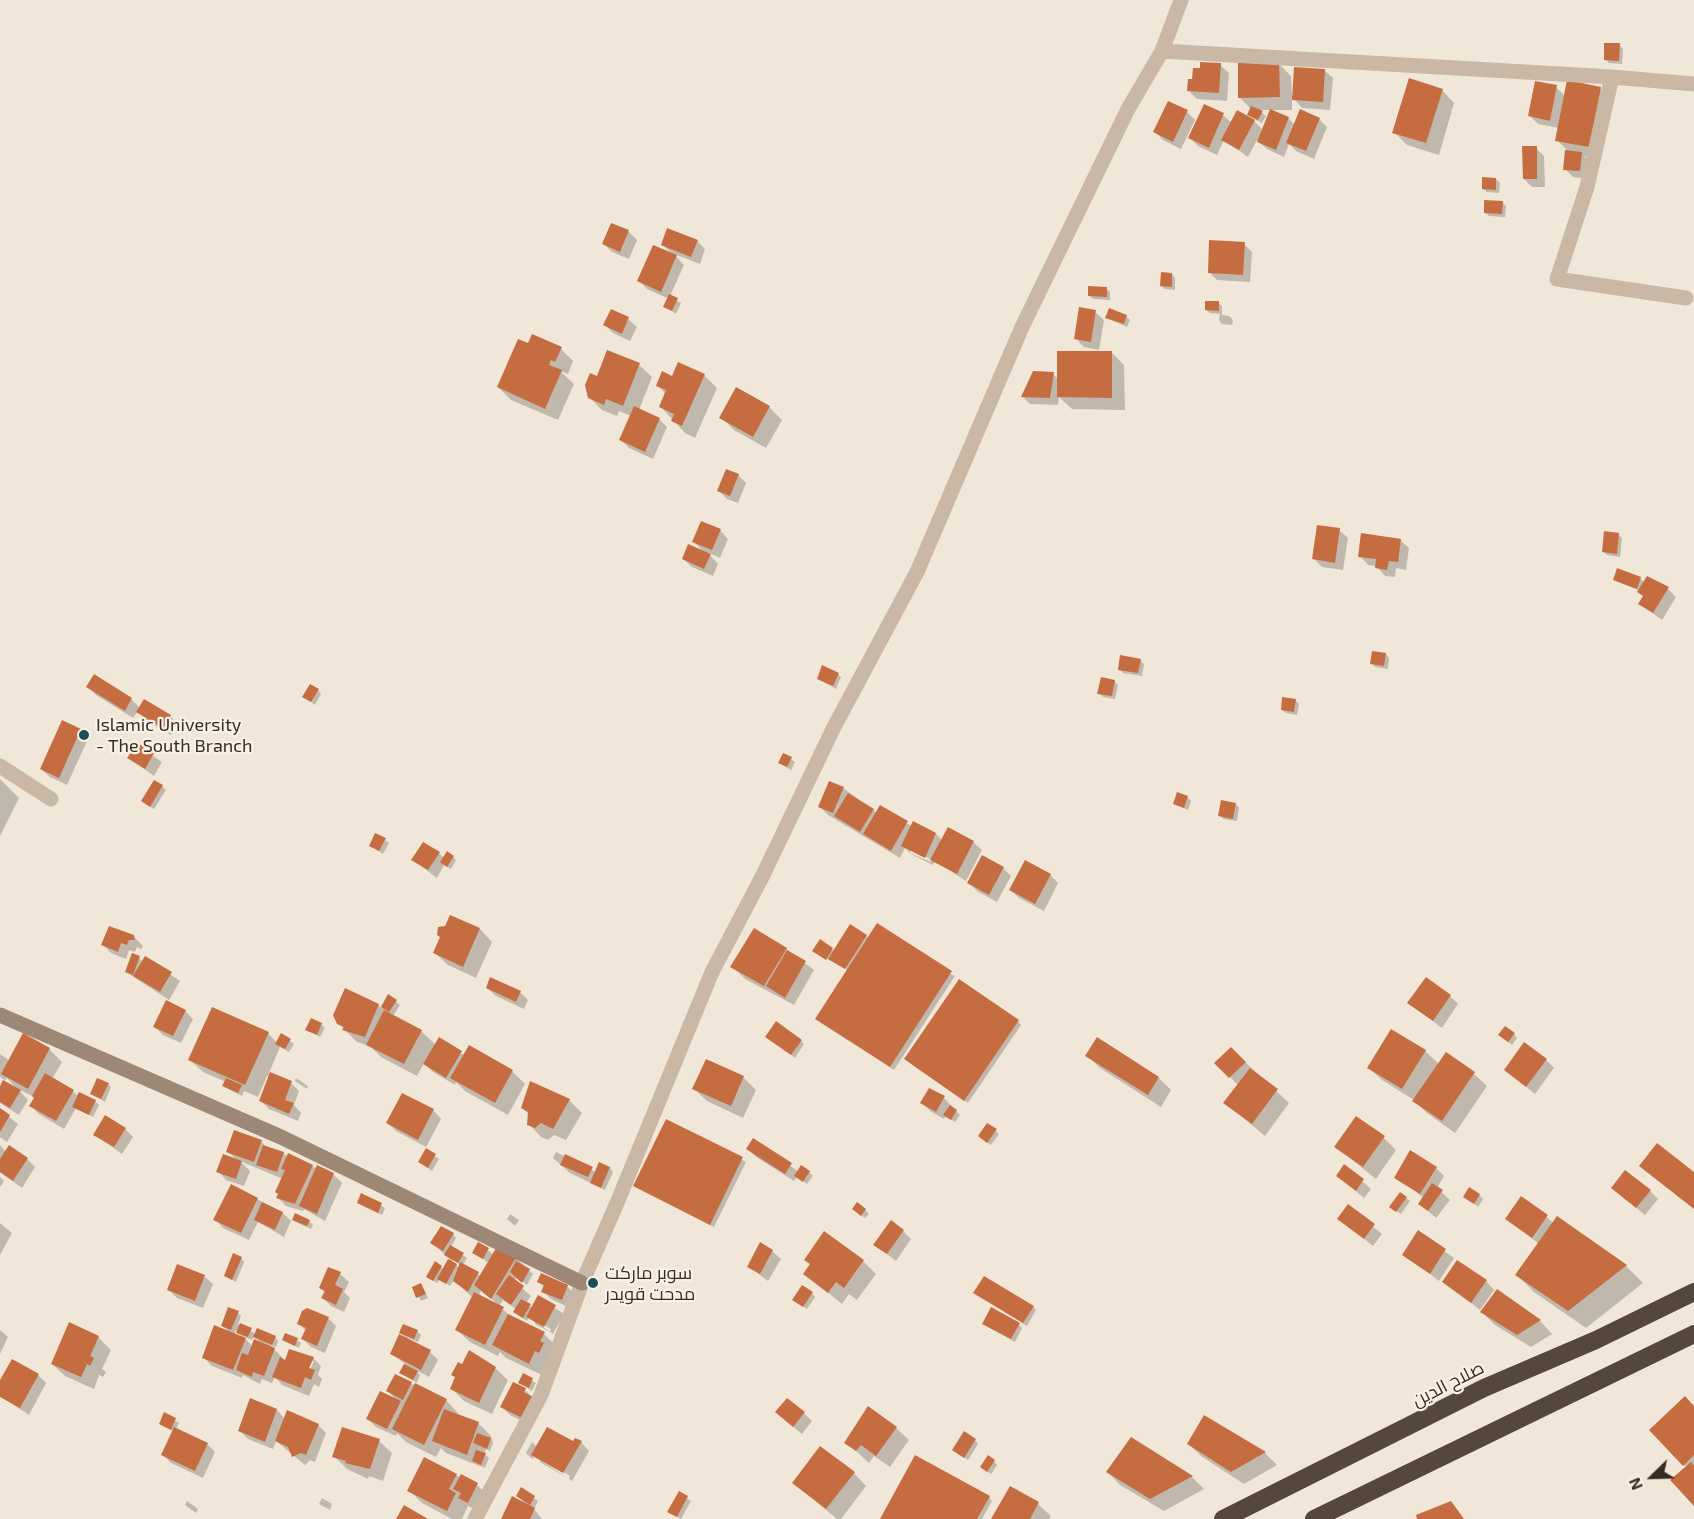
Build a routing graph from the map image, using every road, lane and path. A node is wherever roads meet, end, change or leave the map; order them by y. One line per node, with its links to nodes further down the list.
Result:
1 (1181, 0): 2 (street)
2 (1162, 51): 3 (street); 9 (street)
3 (1612, 77): 4 (street); 5 (street)
4 (1694, 84)
5 (1686, 298)
6 (0, 766): 7 (street)
7 (51, 799)
8 (0, 1015): 9 (street)
9 (582, 1283): 12 (street)
10 (1694, 1292): 13 (highway, صلاح الدين)
11 (1694, 1334): 14 (highway)
12 (475, 1519)
13 (1223, 1519)
14 (1314, 1519)

